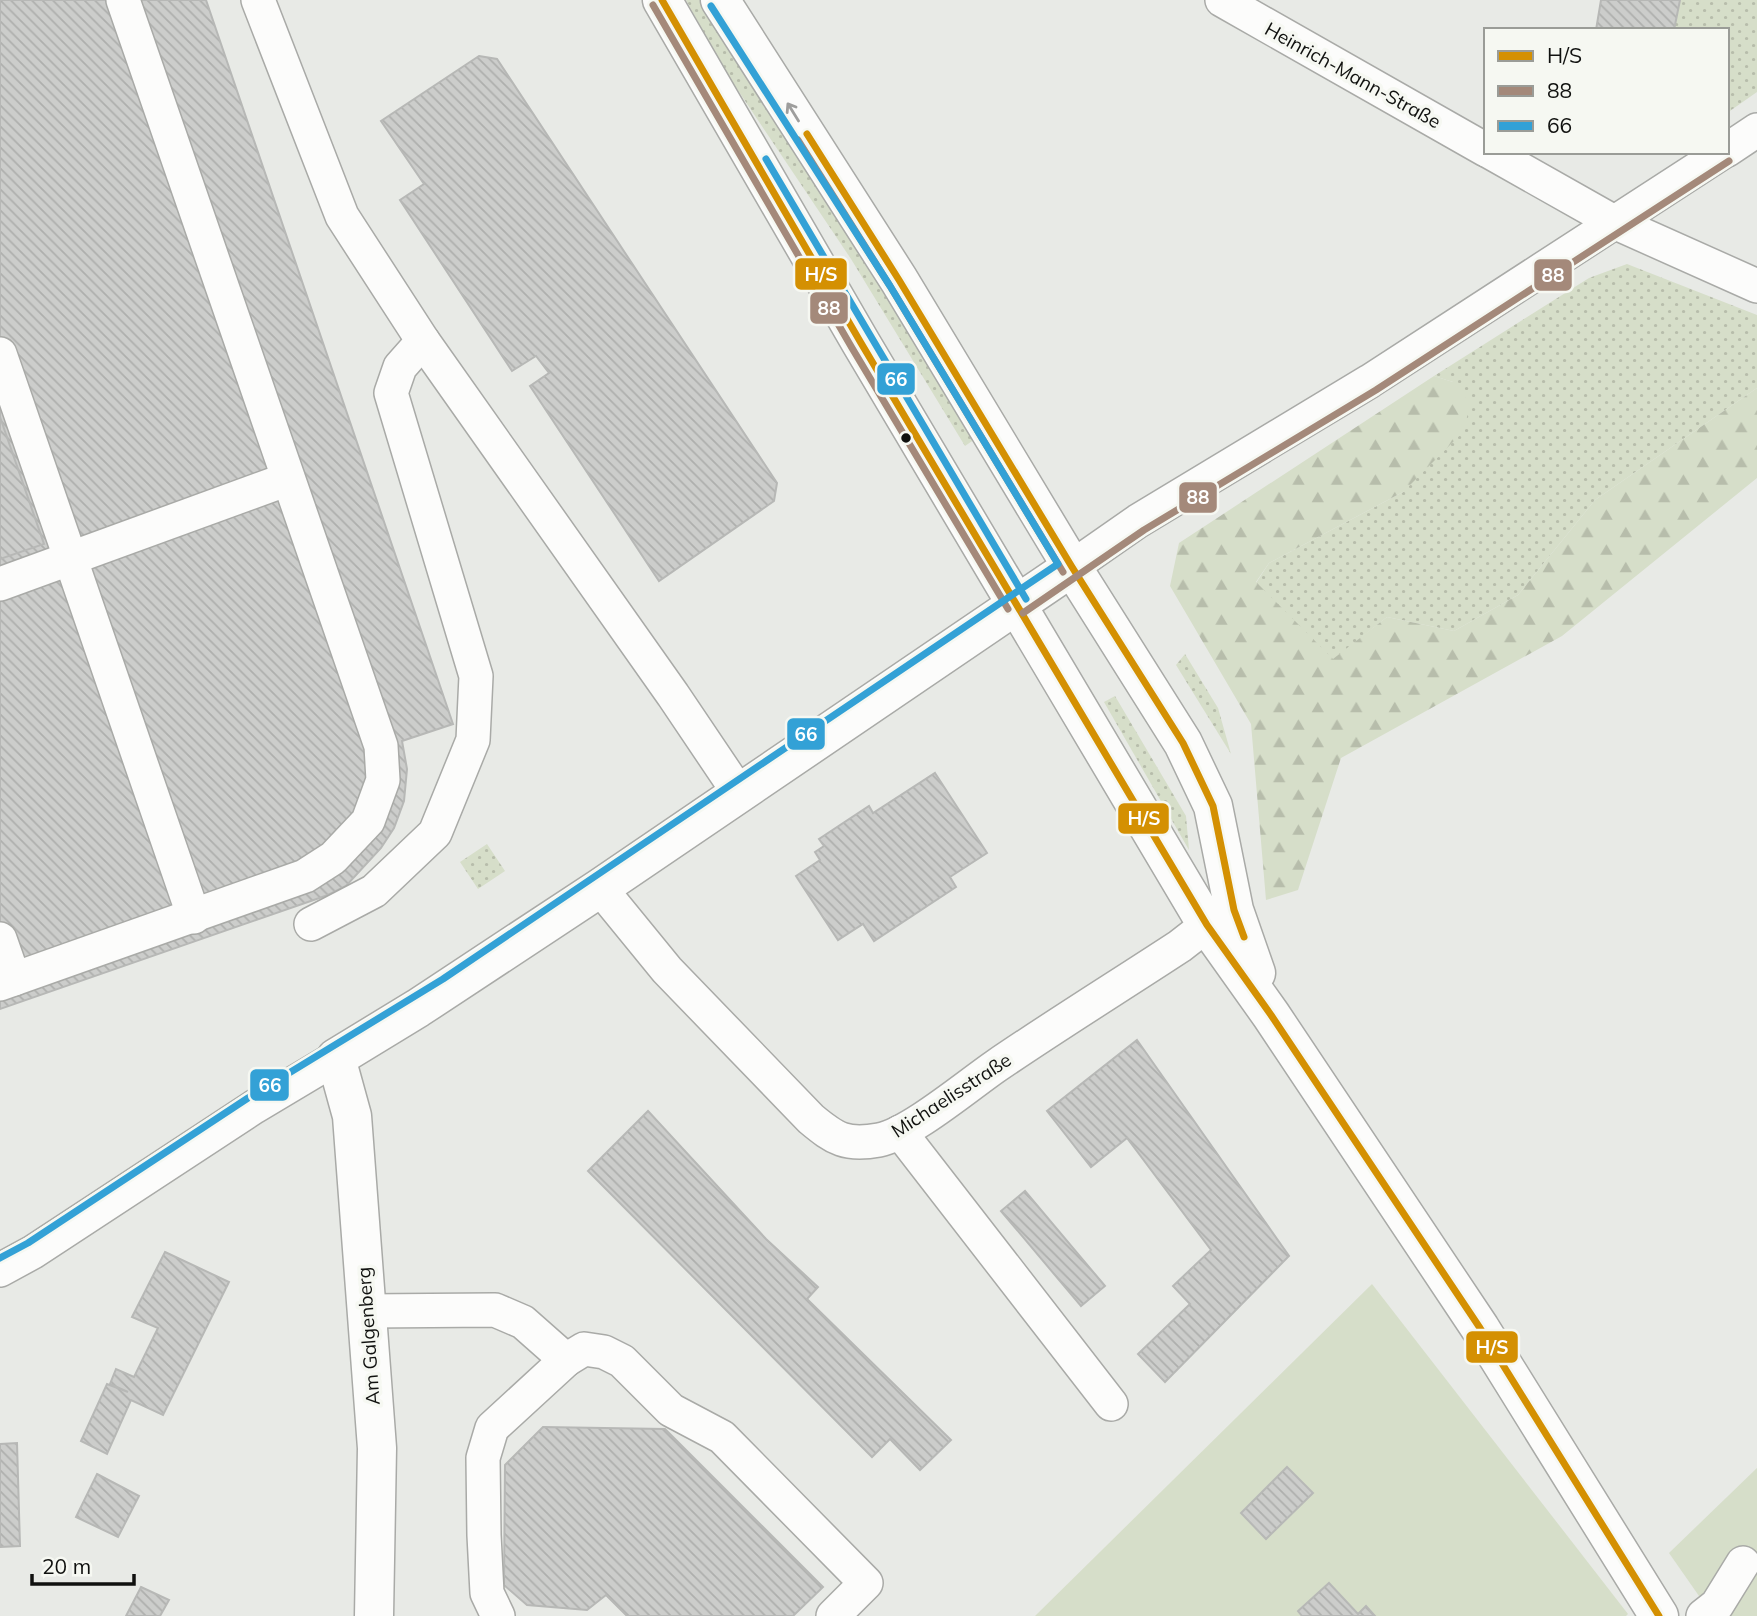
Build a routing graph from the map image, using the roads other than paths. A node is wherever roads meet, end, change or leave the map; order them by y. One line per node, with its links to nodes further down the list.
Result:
1 (123, 0): 15 (street)
2 (258, 0): 13 (street)
3 (662, 0): 19 (main road)
4 (720, 0): 17 (main road, one-way to 4)
5 (1235, 4): 8 (street, Heinrich-Mann-Straße)
6 (1757, 130): 7 (street)
7 (1729, 148)
8 (1484, 149)
9 (1493, 154): 11 (street, Heinrich-Mann-Straße)
10 (1720, 154): 11 (street)
11 (1614, 222): 12 (street, Heinrich-Mann-Straße); 17 (street)
12 (1757, 286)
13 (423, 341): 20 (street); 23 (street)
14 (0, 354): 16 (street)
15 (288, 479): 16 (street); 22 (street)
16 (70, 558): 18 (street); 22 (street)
17 (1072, 567): 19 (main road); 27 (main road)
18 (0, 584)
19 (1017, 604): 20 (main road); 24 (main road)
20 (739, 793): 21 (main road)
21 (600, 888): 28 (main road); 29 (street, Michaelisstraße)
22 (194, 917): 26 (street)
23 (311, 925)
24 (1207, 925): 27 (main road); 29 (street, Michaelisstraße)
25 (0, 939): 26 (street)
26 (7, 982)
27 (1271, 1015): 35 (main road)
28 (336, 1058): 30 (street); 31 (main road, Am Galgenberg)
29 (900, 1132): 33 (street)
30 (0, 1270)
31 (366, 1311): 32 (street); 36 (main road, Am Galgenberg)
32 (566, 1360): 37 (street); 38 (street)
33 (1111, 1404)
34 (1743, 1563): 39 (street)
35 (1654, 1614)
36 (374, 1616)
37 (498, 1616)
38 (833, 1616)
39 (1703, 1616)

